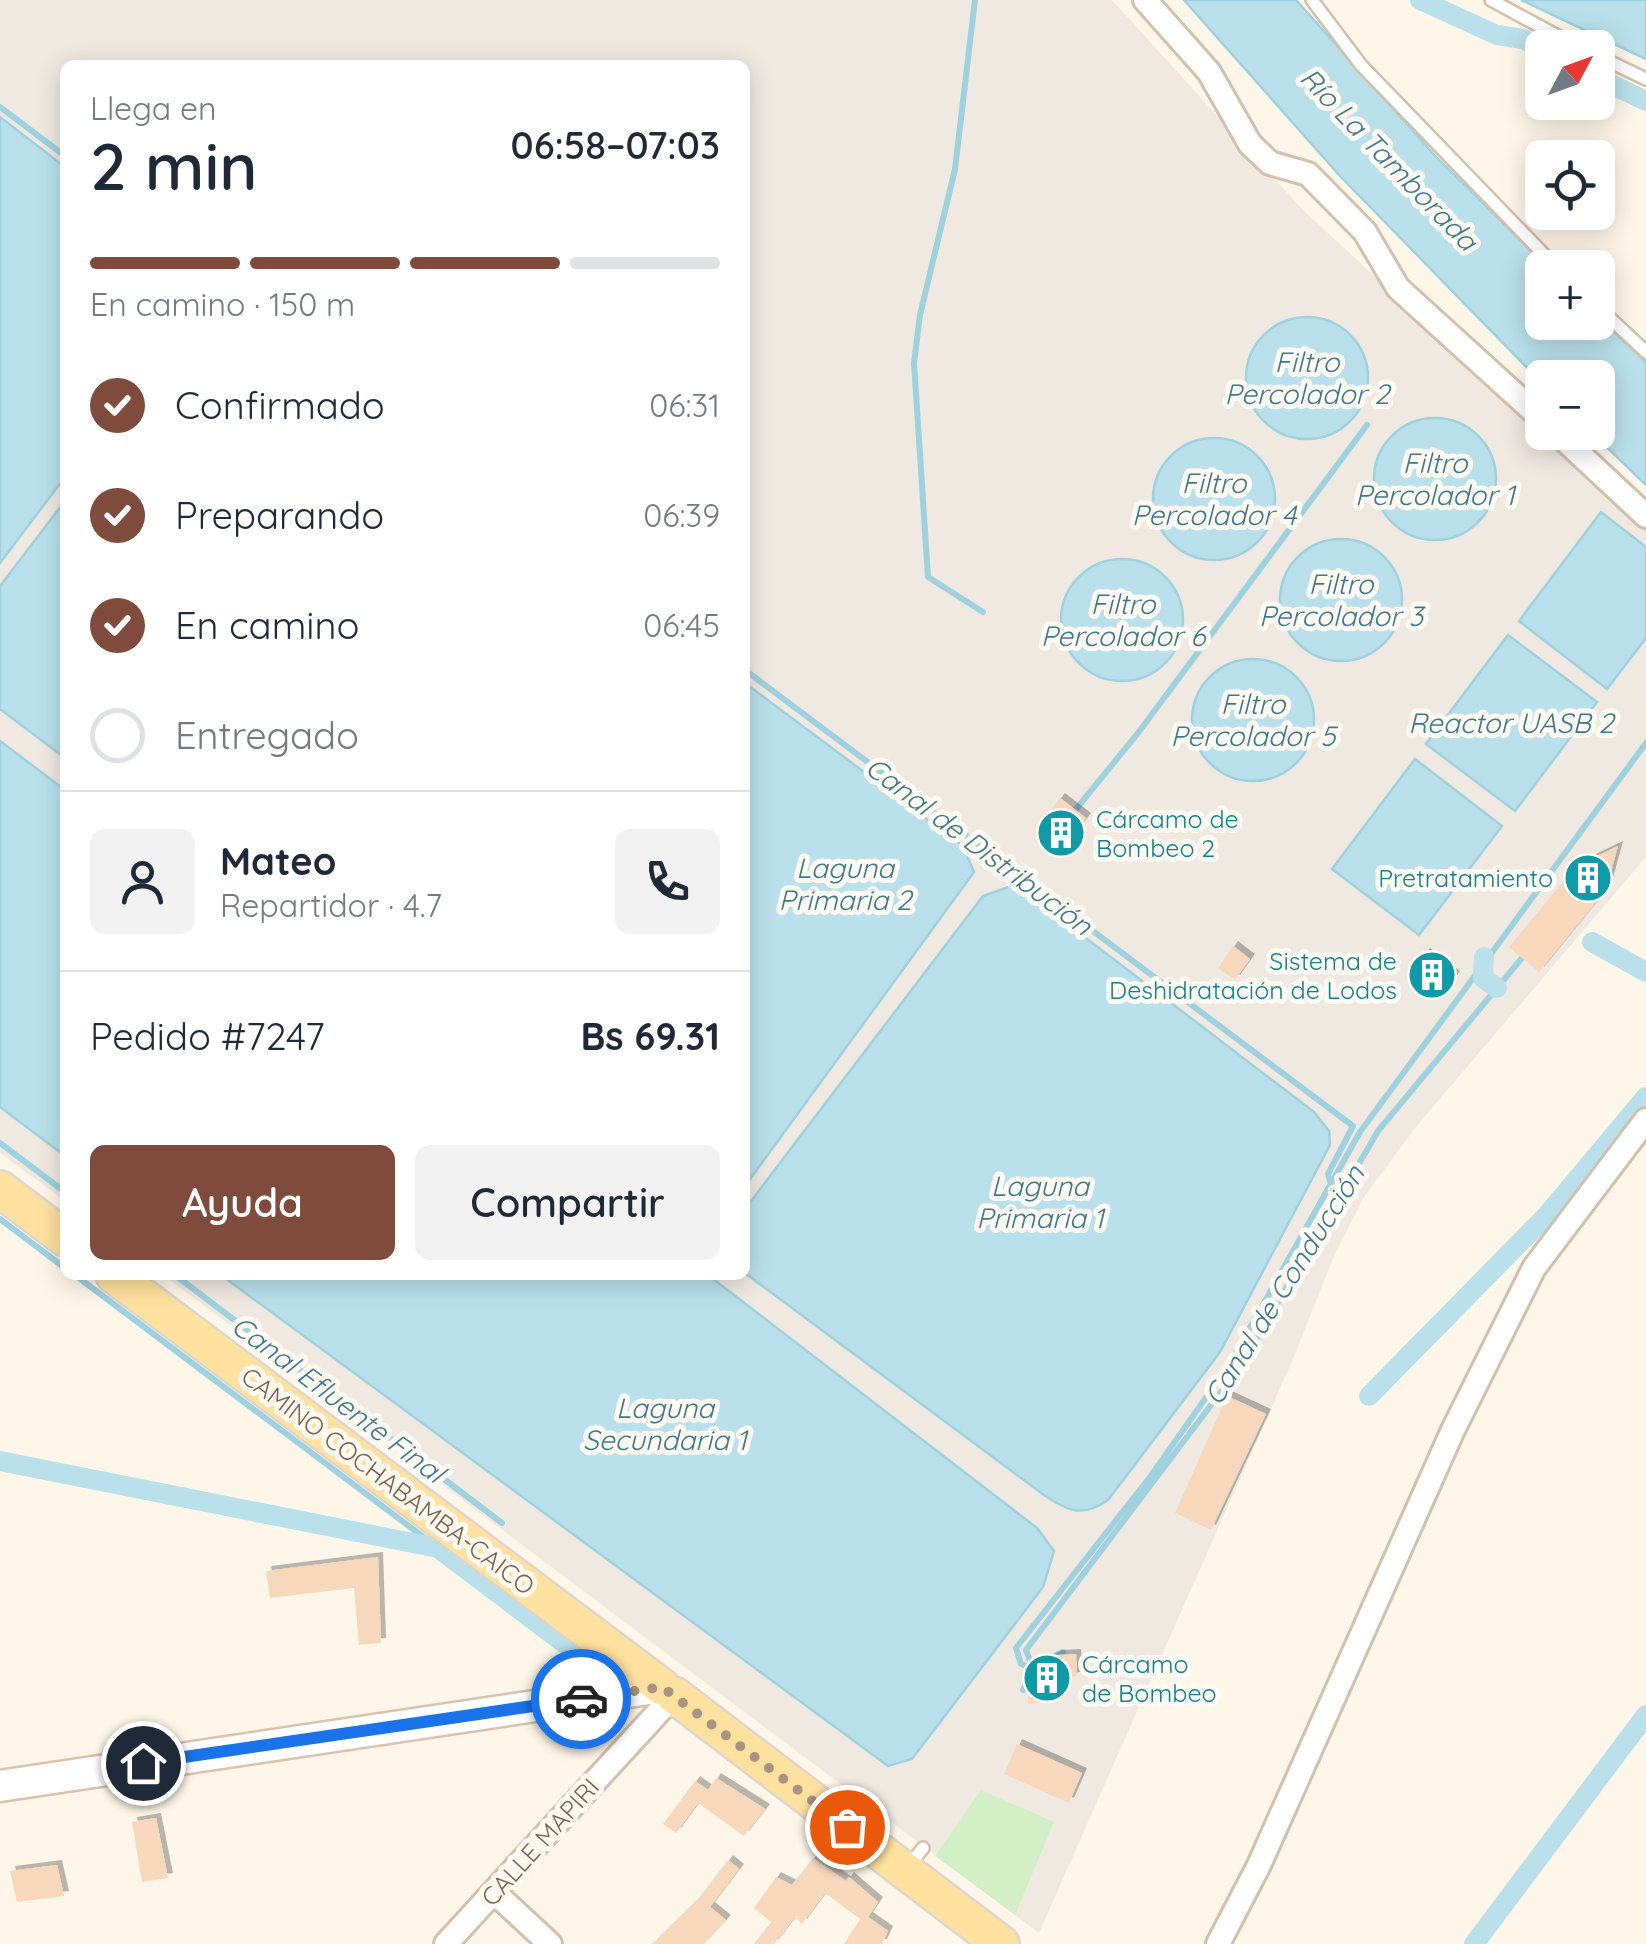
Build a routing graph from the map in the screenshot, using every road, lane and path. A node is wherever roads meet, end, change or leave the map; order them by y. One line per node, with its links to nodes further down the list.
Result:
1 (1145, 0): 10 (street)
2 (1312, 0): 7 (lane)
3 (1491, 0): 4 (lane)
4 (1547, 30)
5 (1615, 64): 6 (lane)
6 (1646, 78)
7 (1540, 250)
8 (1615, 323): 9 (lane)
9 (1646, 352)
10 (1525, 404)
11 (1575, 450): 12 (street)
12 (1646, 516)
13 (1646, 1120): 23 (street)
14 (0, 1189): 15 (main road)
15 (60, 1234)
16 (121, 1280): 17 (main road, CAMINO COCHABAMBA-CAICO)
17 (668, 1691): 18 (main road); 19 (street, CALLE MAPIRI); 22 (main road, CAMINO COCHABAMBA-CAICO)
18 (0, 1786)
19 (495, 1893): 20 (street, CALLE MAPIRI); 21 (street)
20 (446, 1944)
21 (550, 1944)
22 (1001, 1944)
23 (1218, 1944)

